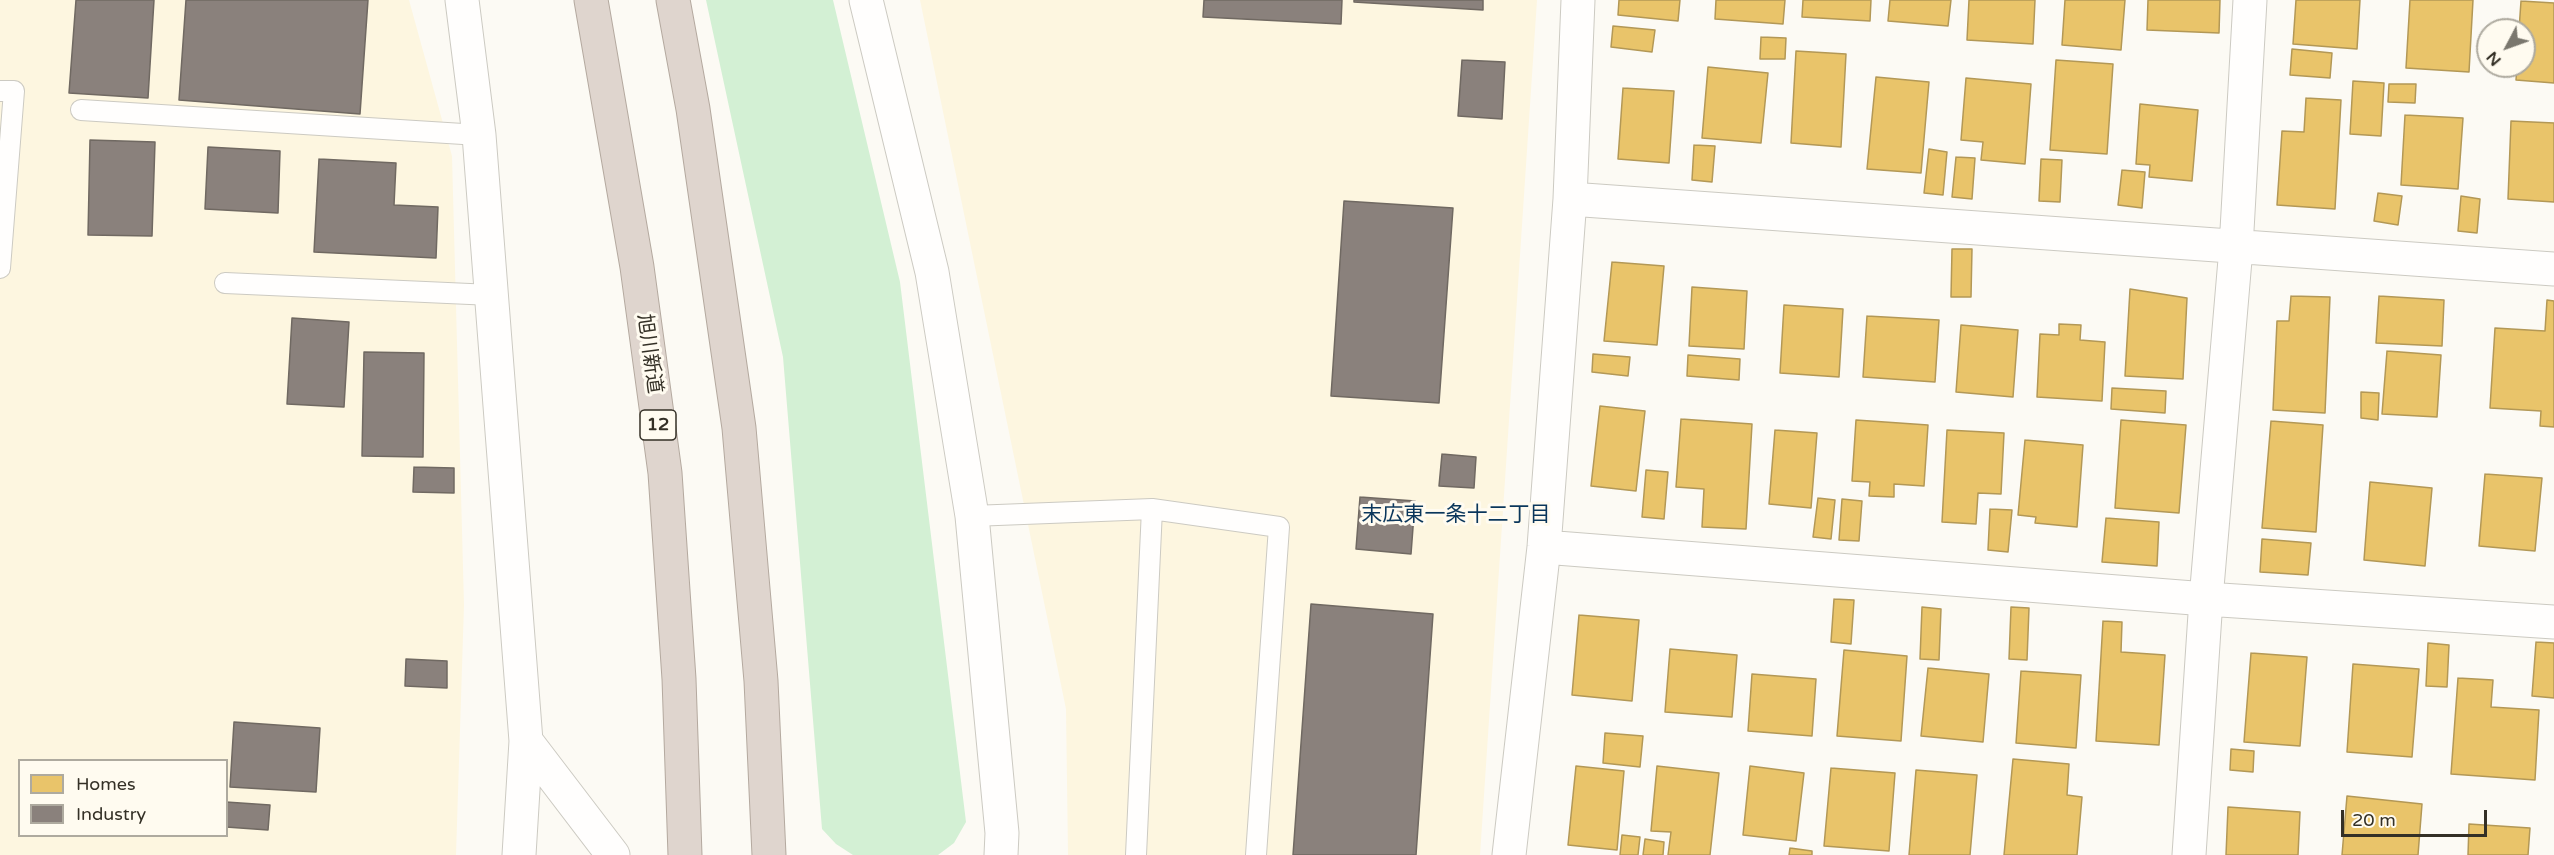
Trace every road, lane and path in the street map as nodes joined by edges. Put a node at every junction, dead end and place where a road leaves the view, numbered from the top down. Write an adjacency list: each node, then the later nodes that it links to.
1 (462, 0): 9 (street)
2 (591, 0): 24 (highway, 旭川新道 / 12)
3 (673, 0): 25 (highway)
4 (866, 0): 17 (street)
5 (1578, 0): 10 (street)
6 (2250, 0): 11 (street)
7 (0, 91): 12 (lane)
8 (81, 110): 9 (lane)
9 (479, 135): 15 (street)
10 (1570, 199): 11 (street); 18 (street)
11 (2236, 248): 13 (street); 19 (street)
12 (0, 268)
13 (2554, 269)
14 (225, 283): 15 (lane)
15 (492, 295): 21 (street)
16 (1152, 509): 17 (lane); 27 (lane); 28 (lane)
17 (972, 516): 26 (street)
18 (1544, 547): 19 (street); 29 (street)
19 (2206, 599): 20 (street); 30 (street)
20 (2554, 622)
21 (526, 741): 22 (street); 23 (street)
22 (519, 855)
23 (613, 855)
24 (685, 855)
25 (769, 855)
26 (1001, 855)
27 (1136, 855)
28 (1257, 855)
29 (1509, 855)
30 (2189, 855)

